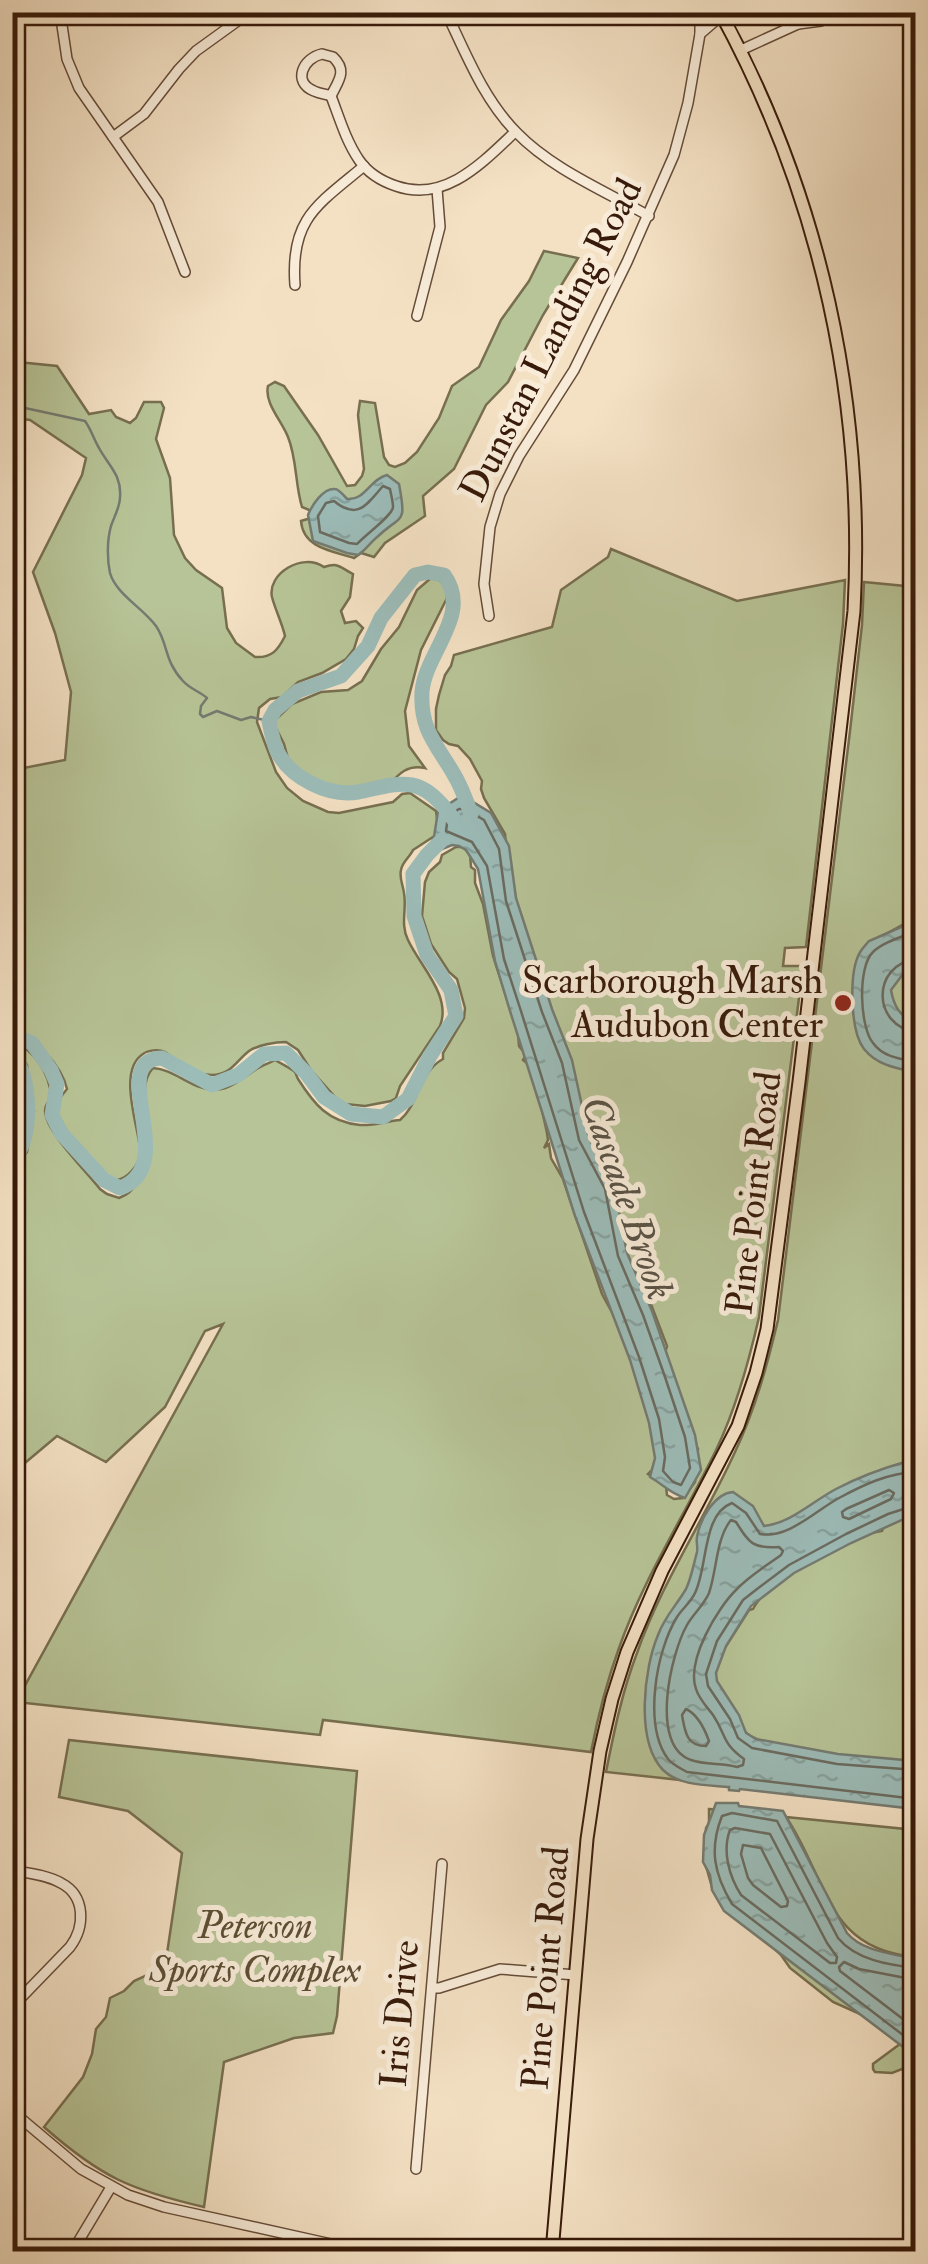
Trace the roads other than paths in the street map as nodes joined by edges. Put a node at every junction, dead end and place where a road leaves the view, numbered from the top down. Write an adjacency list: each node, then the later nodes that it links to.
1 (60, 12): 12 (street)
2 (250, 12): 12 (street)
3 (446, 12): 11 (street)
4 (700, 12): 8 (street, Dunstan Landing Road)
5 (831, 12): 7 (street)
6 (721, 14): 8 (street); 9 (main road, Pine Point Road)
7 (799, 18): 9 (street)
8 (700, 34): 15 (street, Dunstan Landing Road)
9 (741, 50): 26 (main road, Pine Point Road)
10 (332, 96): 10 (street); 13 (street)
11 (515, 132): 14 (street); 15 (street)
12 (113, 138): 18 (street)
13 (364, 166): 14 (street); 16 (street)
14 (438, 189): 21 (street)
15 (649, 216): 23 (street, Dunstan Landing Road)
16 (294, 263): 17 (street); 19 (street)
17 (279, 264)
18 (185, 272)
19 (295, 285)
20 (410, 286): 21 (street)
21 (424, 291): 22 (street)
22 (417, 316)
23 (489, 616)
24 (442, 1864): 27 (street, Iris Drive)
25 (12, 1870): 28 (street)
26 (576, 1976): 27 (street); 34 (main road, Pine Point Road)
27 (432, 1988): 30 (street, Iris Drive)
28 (12, 2007)
29 (12, 2111): 31 (street)
30 (416, 2168)
31 (111, 2187): 32 (street); 33 (street)
32 (72, 2252)
33 (356, 2252)
34 (552, 2252)

